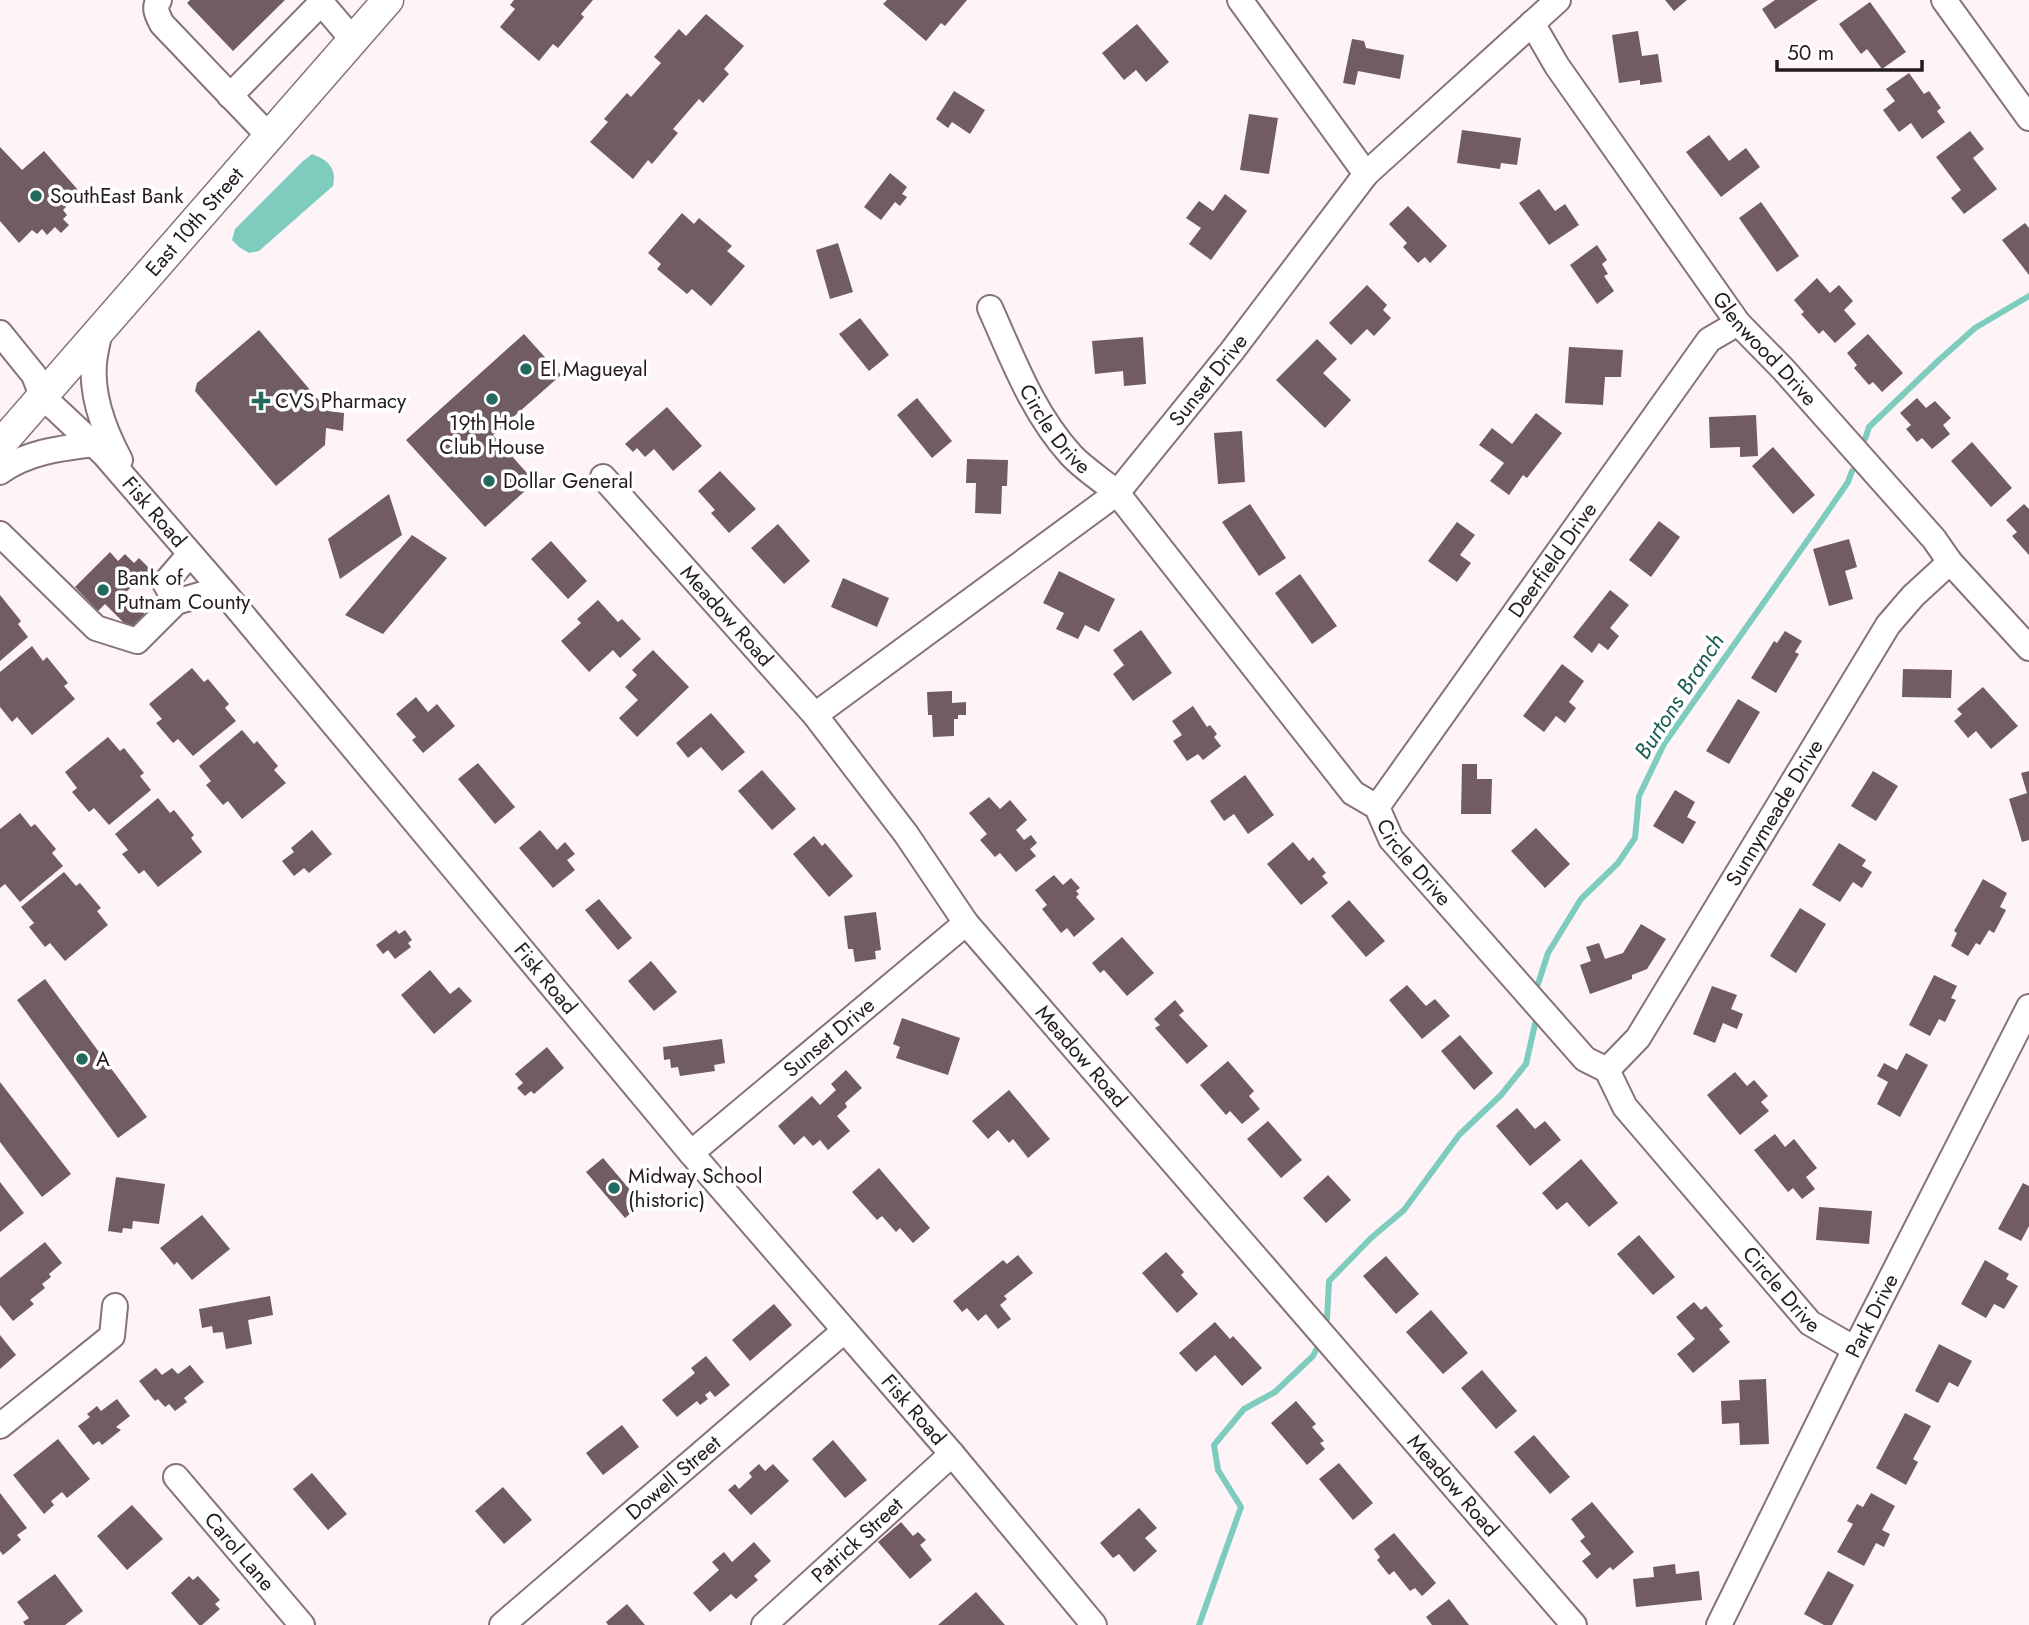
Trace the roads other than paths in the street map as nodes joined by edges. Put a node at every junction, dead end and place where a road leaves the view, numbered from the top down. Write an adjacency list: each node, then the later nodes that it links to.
1 (159, 0): 9 (street)
2 (388, 0): 8 (main road, East 10th Street)
3 (1240, 0): 12 (street)
4 (1558, 0): 7 (street, Sunset Drive)
5 (1944, 0): 10 (street)
6 (320, 1): 8 (street); 9 (street)
7 (1532, 23): 12 (street, Sunset Drive); 14 (street, Glenwood Drive)
8 (353, 40): 11 (main road, East 10th Street)
9 (230, 96): 11 (street)
10 (2029, 118)
11 (269, 136): 15 (main road, East 10th Street)
12 (1366, 174): 23 (street, Sunset Drive)
13 (990, 308): 23 (street, Circle Drive)
14 (1738, 323): 26 (street, Glenwood Drive); 31 (street, Deerfield Drive)
15 (100, 330): 17 (main road, East 10th Street); 22 (street)
16 (0, 334): 17 (street, Fisk Road)
17 (43, 396): 18 (street, Fisk Road); 19 (main road, East 10th Street)
18 (94, 444): 20 (street); 22 (street, Fisk Road)
19 (0, 445)
20 (0, 472)
21 (603, 477): 30 (street, Meadow Road)
22 (134, 489): 25 (street, Fisk Road)
23 (1117, 493): 30 (street, Sunset Drive); 31 (street, Circle Drive)
24 (0, 534): 28 (street)
25 (190, 554): 27 (street, Fisk Road); 28 (street)
26 (1950, 562): 29 (street, Glenwood Drive); 34 (street, Sunnymeade Drive)
27 (220, 589): 28 (street); 35 (street, Fisk Road)
28 (176, 602)
29 (2029, 648)
30 (815, 715): 32 (street, Meadow Road)
31 (1377, 807): 34 (street, Circle Drive)
32 (966, 923): 35 (street, Sunset Drive); 46 (street, Meadow Road)
33 (2029, 1007): 38 (street, Park Drive)
34 (1606, 1070): 38 (street, Circle Drive)
35 (691, 1153): 37 (street, Fisk Road)
36 (115, 1306): 39 (street)
37 (844, 1331): 40 (street, Fisk Road); 43 (street, Dowell Street)
38 (1855, 1349): 47 (street, Park Drive)
39 (0, 1426)
40 (952, 1454): 44 (street, Patrick Street); 45 (street, Fisk Road)
41 (176, 1477): 42 (street, Carol Lane)
42 (302, 1625)
43 (502, 1625)
44 (764, 1625)
45 (1094, 1625)
46 (1574, 1625)
47 (1719, 1625)

